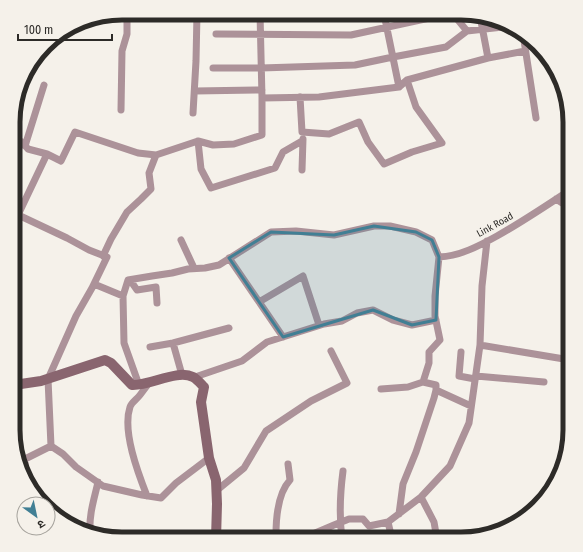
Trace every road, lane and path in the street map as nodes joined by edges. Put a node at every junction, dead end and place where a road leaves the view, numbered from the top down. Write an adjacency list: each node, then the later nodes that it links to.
1 (127, 20): 26 (street)
2 (197, 20): 23 (street)
3 (260, 20): 13 (street)
4 (385, 20): 8 (street)
5 (420, 20): 8 (street)
6 (457, 20): 11 (street)
7 (481, 22): 10 (street)
8 (387, 27): 13 (street); 16 (street)
9 (498, 27): 10 (street)
10 (483, 29): 11 (street); 17 (street)
11 (467, 31): 16 (street)
12 (216, 34): 13 (street)
13 (260, 34): 19 (street)
14 (523, 41): 15 (street)
15 (525, 51): 17 (street); 28 (street)
16 (393, 56): 19 (street); 22 (street)
17 (488, 58): 20 (street)
18 (213, 68): 19 (street)
19 (261, 68): 24 (street)
20 (407, 80): 22 (street); 29 (street)
21 (44, 85): 33 (street)
22 (399, 87): 25 (street)
23 (195, 92): 24 (street); 27 (street)
24 (262, 94): 25 (street); 31 (street)
25 (300, 97): 29 (street)
26 (121, 110)
27 (193, 113)
28 (536, 118)
29 (303, 132): 32 (street)
30 (20, 141): 33 (street)
31 (198, 141): 32 (street); 35 (street)
32 (302, 141): 36 (street)
33 (25, 146): 34 (street)
34 (47, 154): 35 (street); 40 (street)
35 (156, 155): 44 (street)
36 (302, 170)
37 (563, 194): 38 (street, Link Road)
38 (556, 199): 39 (street); 43 (street, Link Road)
39 (563, 204)
40 (20, 206)
41 (20, 216): 44 (street)
42 (181, 240): 47 (street)
43 (487, 241): 45 (street, Link Road); 58 (street)
44 (103, 256): 49 (street)
45 (440, 257): 46 (street); 53 (street)
46 (229, 258): 47 (street); 51 (street)
47 (194, 268): 48 (street)
48 (130, 280): 50 (street); 52 (street)
49 (94, 284): 50 (street); 66 (street)
50 (123, 296): 71 (street)
51 (259, 302): 54 (street); 56 (street)
52 (157, 303)
53 (436, 320): 54 (street); 67 (street)
54 (319, 325): 56 (street)
55 (228, 328): 57 (street)
56 (283, 337): 64 (street)
57 (173, 343): 59 (street); 63 (street)
58 (480, 345): 62 (street); 65 (street)
59 (150, 347)
60 (331, 351): 81 (street)
61 (461, 352): 65 (street)
62 (563, 359)
63 (182, 375): 64 (street); 69 (street)
64 (194, 378): 76 (street)
65 (475, 378): 68 (street); 74 (street)
66 (48, 379): 70 (street); 71 (street); 75 (street)
67 (423, 382): 72 (street); 73 (street)
68 (544, 382)
69 (149, 383): 71 (street); 82 (street)
70 (20, 384)
71 (139, 385)
72 (381, 389)
73 (436, 390): 74 (street); 84 (street)
74 (471, 406): 83 (street)
75 (51, 446): 77 (street); 80 (street)
76 (209, 458): 81 (street); 82 (street)
77 (24, 459)
78 (288, 464): 89 (street)
79 (343, 471): 86 (street)
80 (98, 482): 82 (street); 87 (street)
81 (216, 491): 88 (street)
82 (147, 496)
83 (421, 497): 84 (street); 93 (street)
84 (399, 514): 85 (street)
85 (388, 522): 86 (street); 92 (street)
86 (340, 523): 90 (street); 91 (street)
87 (90, 527)
88 (216, 532)
89 (276, 532)
90 (318, 532)
91 (341, 532)
92 (390, 532)
93 (436, 532)

